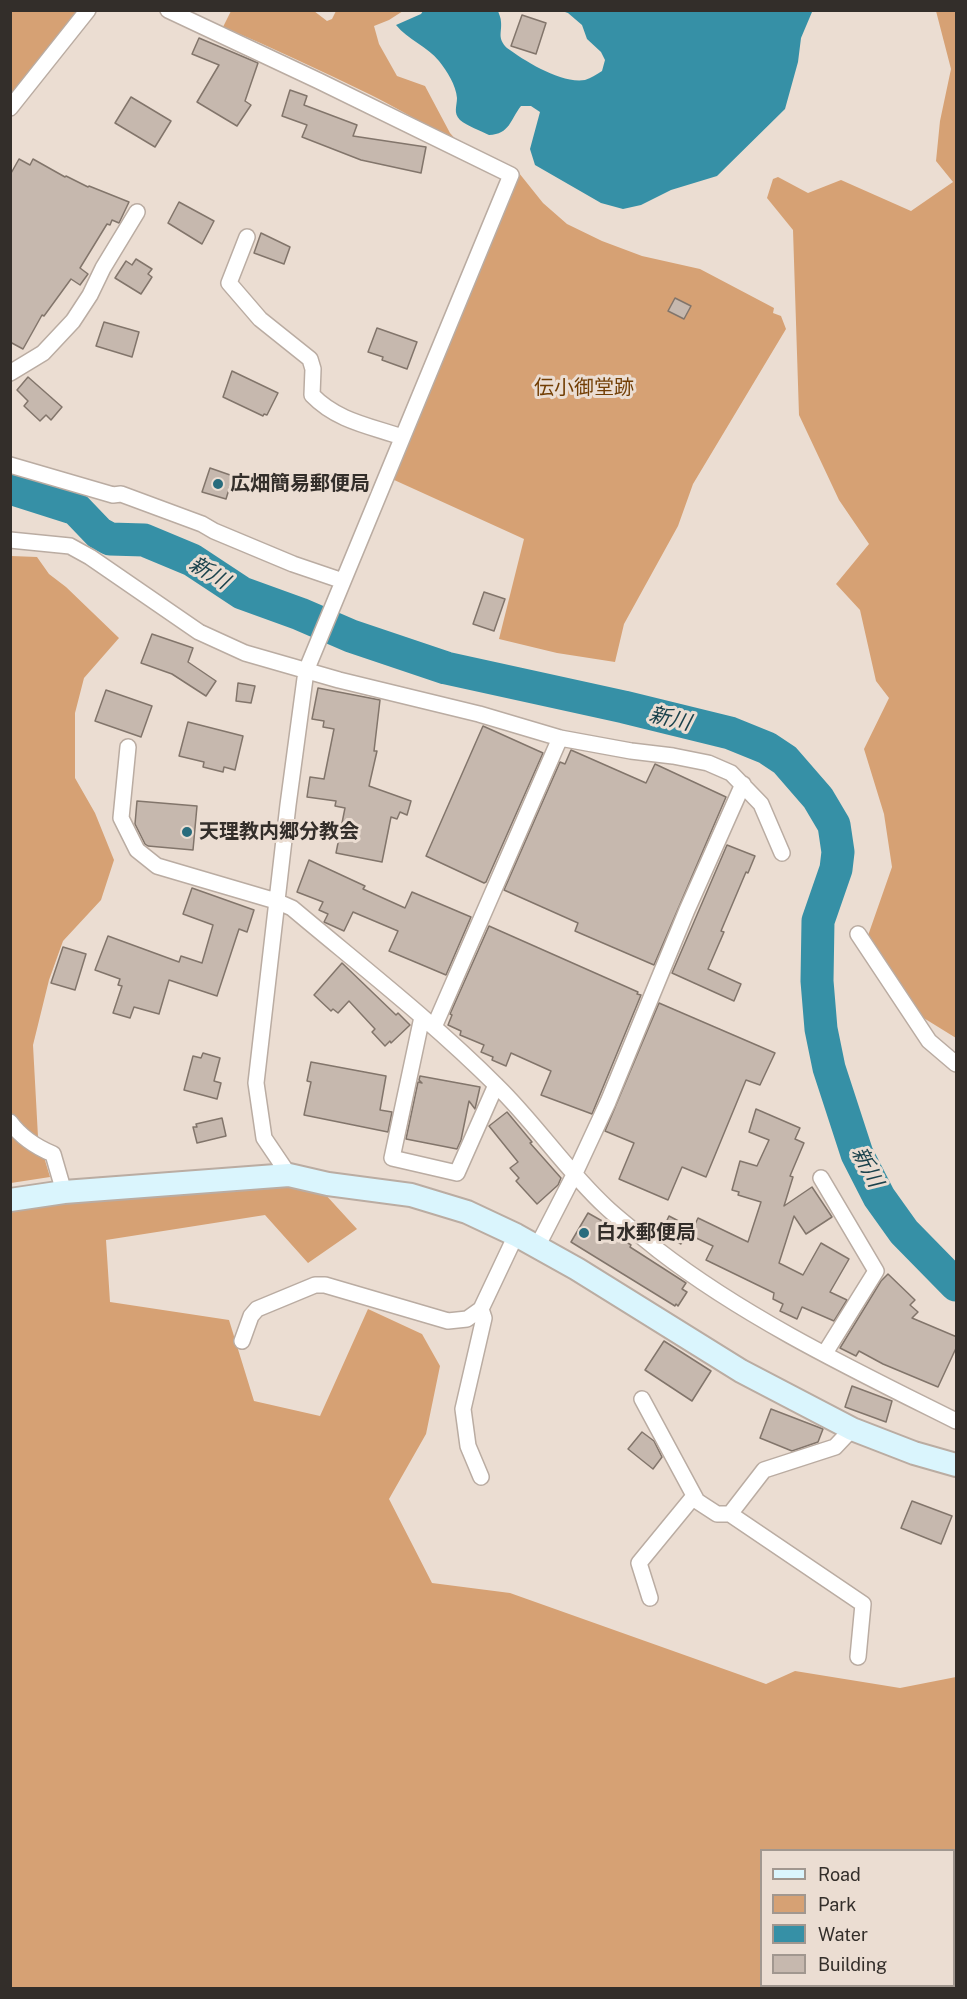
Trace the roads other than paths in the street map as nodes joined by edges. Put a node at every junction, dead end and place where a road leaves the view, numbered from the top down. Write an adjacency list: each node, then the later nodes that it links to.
1 (88, 10): 4 (street)
2 (168, 10): 3 (street)
3 (185, 14): 8 (street)
4 (10, 108)
5 (137, 212): 7 (street)
6 (247, 237): 8 (street)
7 (10, 373)
8 (402, 437): 11 (street)
9 (10, 465): 11 (street)
10 (10, 540): 12 (street)
11 (341, 585): 12 (street)
12 (306, 670): 13 (street); 17 (street)
13 (560, 738): 15 (street); 19 (street)
14 (128, 747): 17 (street)
15 (743, 784): 16 (street); 23 (street)
16 (782, 854)
17 (276, 901): 19 (street); 24 (street)
18 (858, 934): 20 (street)
19 (428, 1022): 21 (street); 21 (street)
20 (957, 1064)
21 (496, 1084): 23 (street)
22 (10, 1122): 26 (street)
23 (575, 1173): 29 (street); 32 (street)
24 (289, 1175): 26 (street); 28 (street)
25 (821, 1178): 32 (street)
26 (64, 1192): 27 (street)
27 (10, 1200)
28 (516, 1235): 29 (street); 30 (street)
29 (537, 1247): 35 (street)
30 (481, 1309): 31 (street); 37 (street)
31 (242, 1341)
32 (825, 1353): 34 (street)
33 (642, 1399): 38 (street)
34 (957, 1421)
35 (852, 1429): 36 (street); 39 (street)
36 (957, 1465)
37 (481, 1477)
38 (694, 1496): 39 (street); 40 (street)
39 (730, 1514): 41 (street)
40 (650, 1598)
41 (858, 1657)

